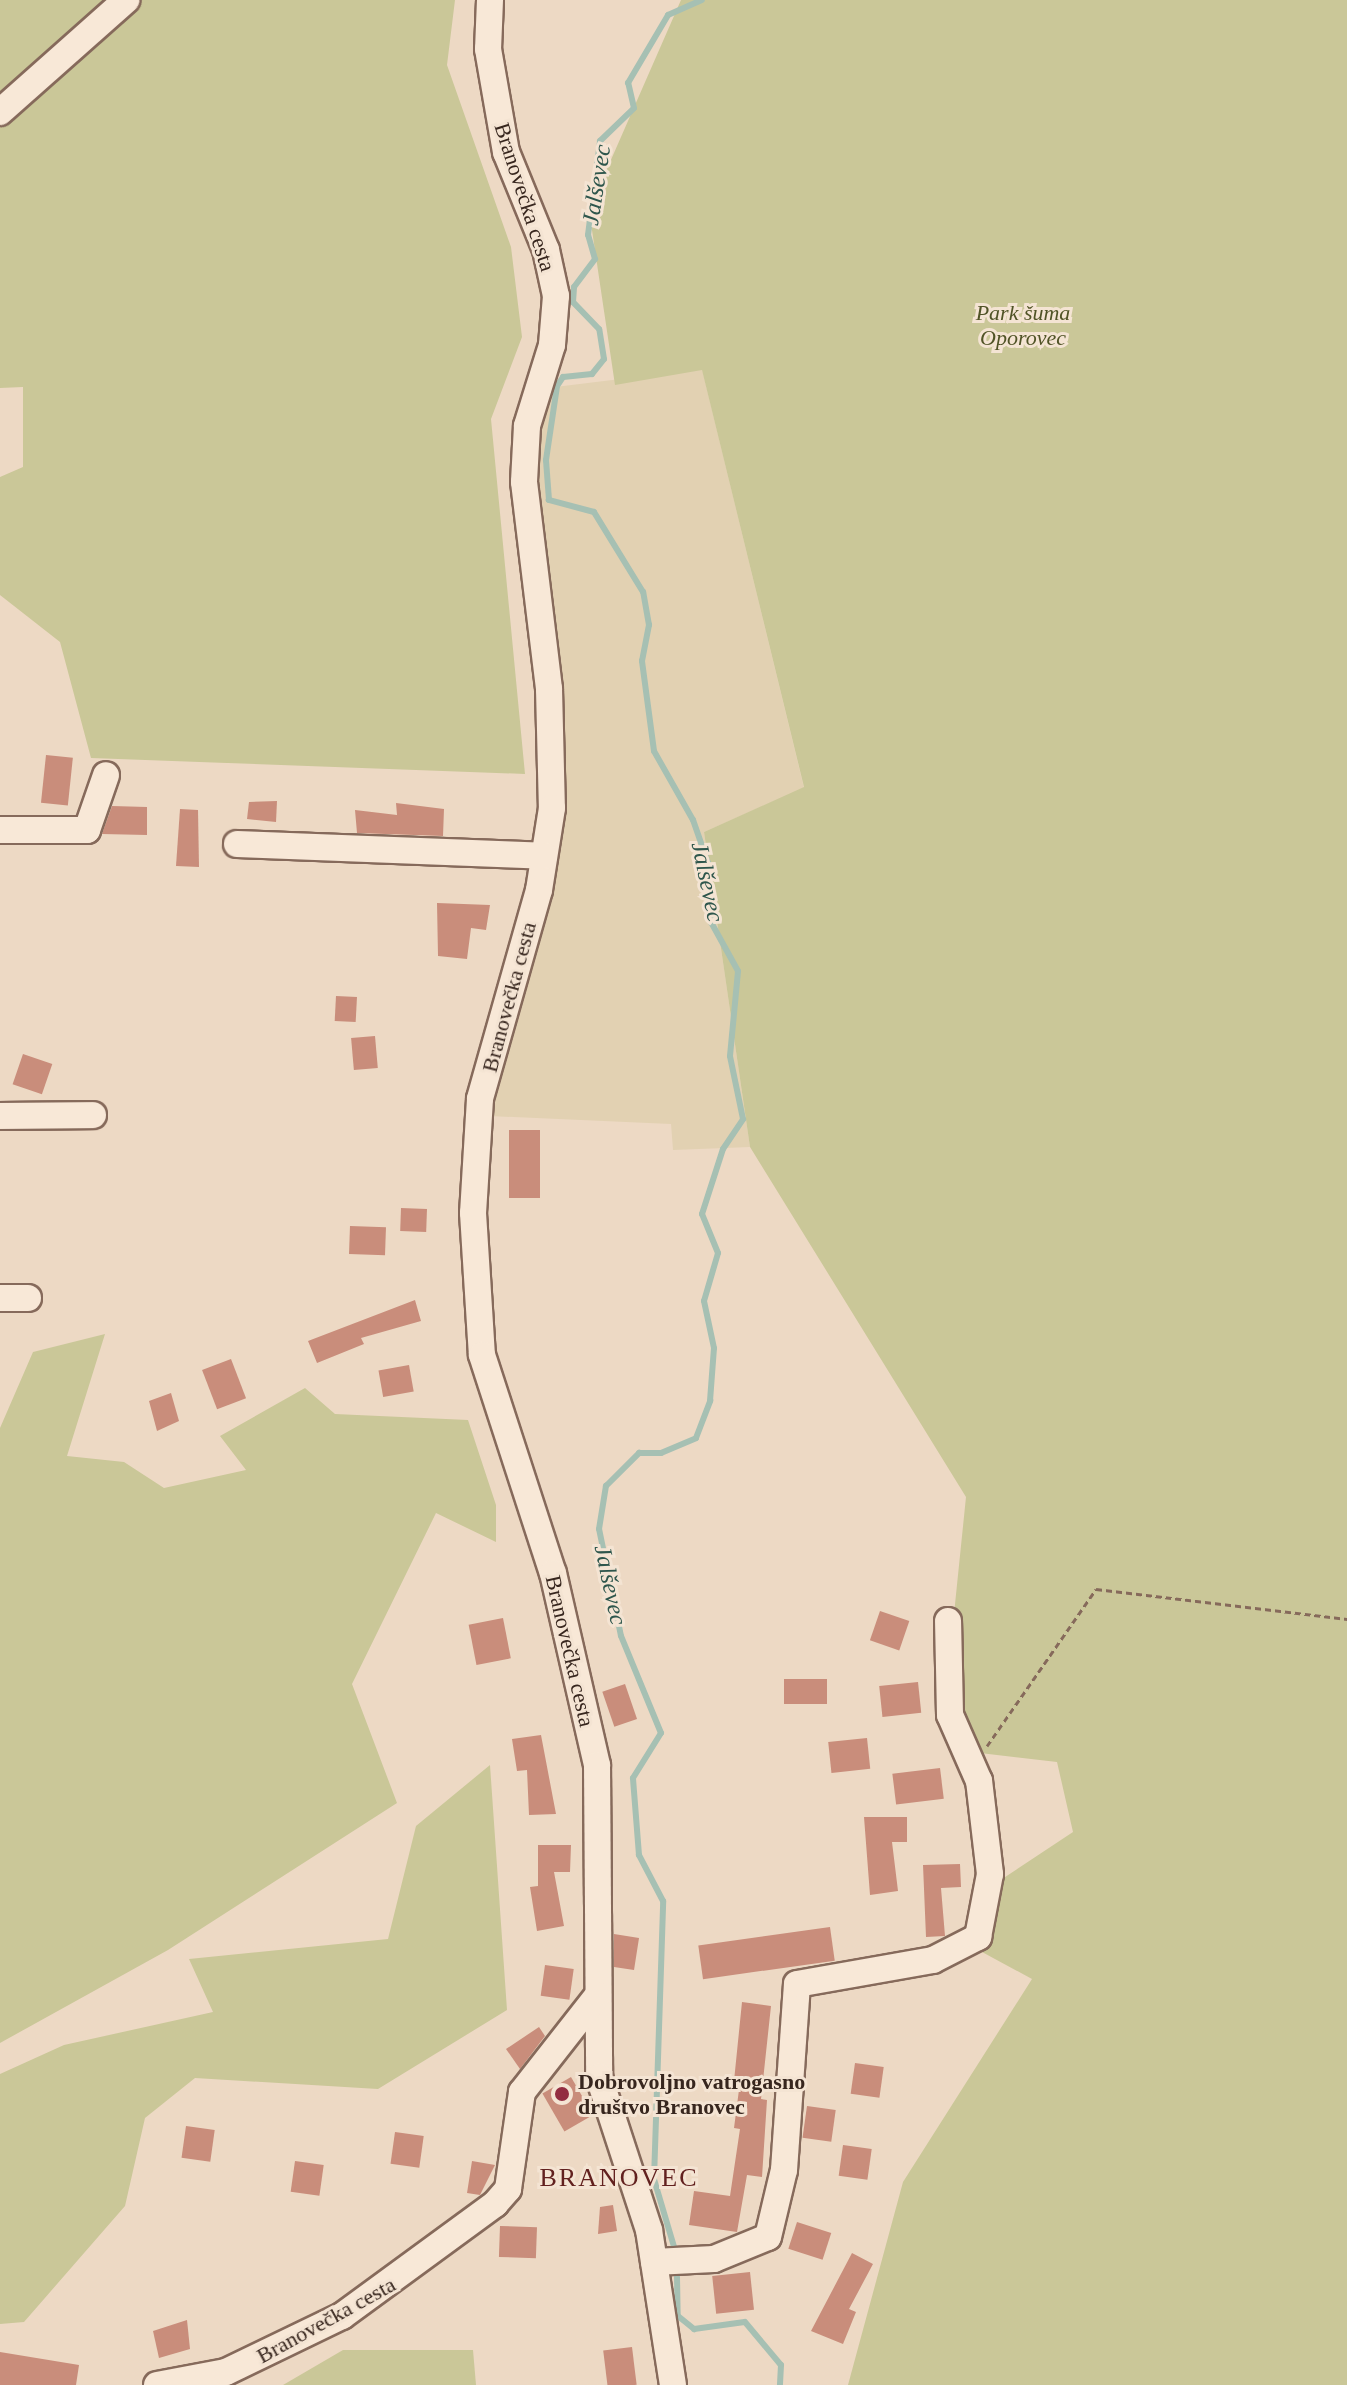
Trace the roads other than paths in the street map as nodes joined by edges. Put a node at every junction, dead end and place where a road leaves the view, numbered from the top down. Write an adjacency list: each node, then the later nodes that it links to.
1 (126, 0): 3 (street)
2 (490, 0): 7 (street, Branovečka cesta)
3 (0, 112)
4 (106, 775): 5 (street)
5 (0, 830)
6 (237, 844): 7 (street)
7 (544, 856): 13 (street, Branovečka cesta)
8 (93, 1115): 9 (street)
9 (0, 1116)
10 (0, 1298): 11 (street)
11 (28, 1298)
12 (948, 1621): 14 (street)
13 (598, 1995): 14 (street, Branovečka cesta); 15 (street, Branovečka cesta)
14 (654, 2262): 16 (street, Branovečka cesta)
15 (157, 2385)
16 (673, 2385)

